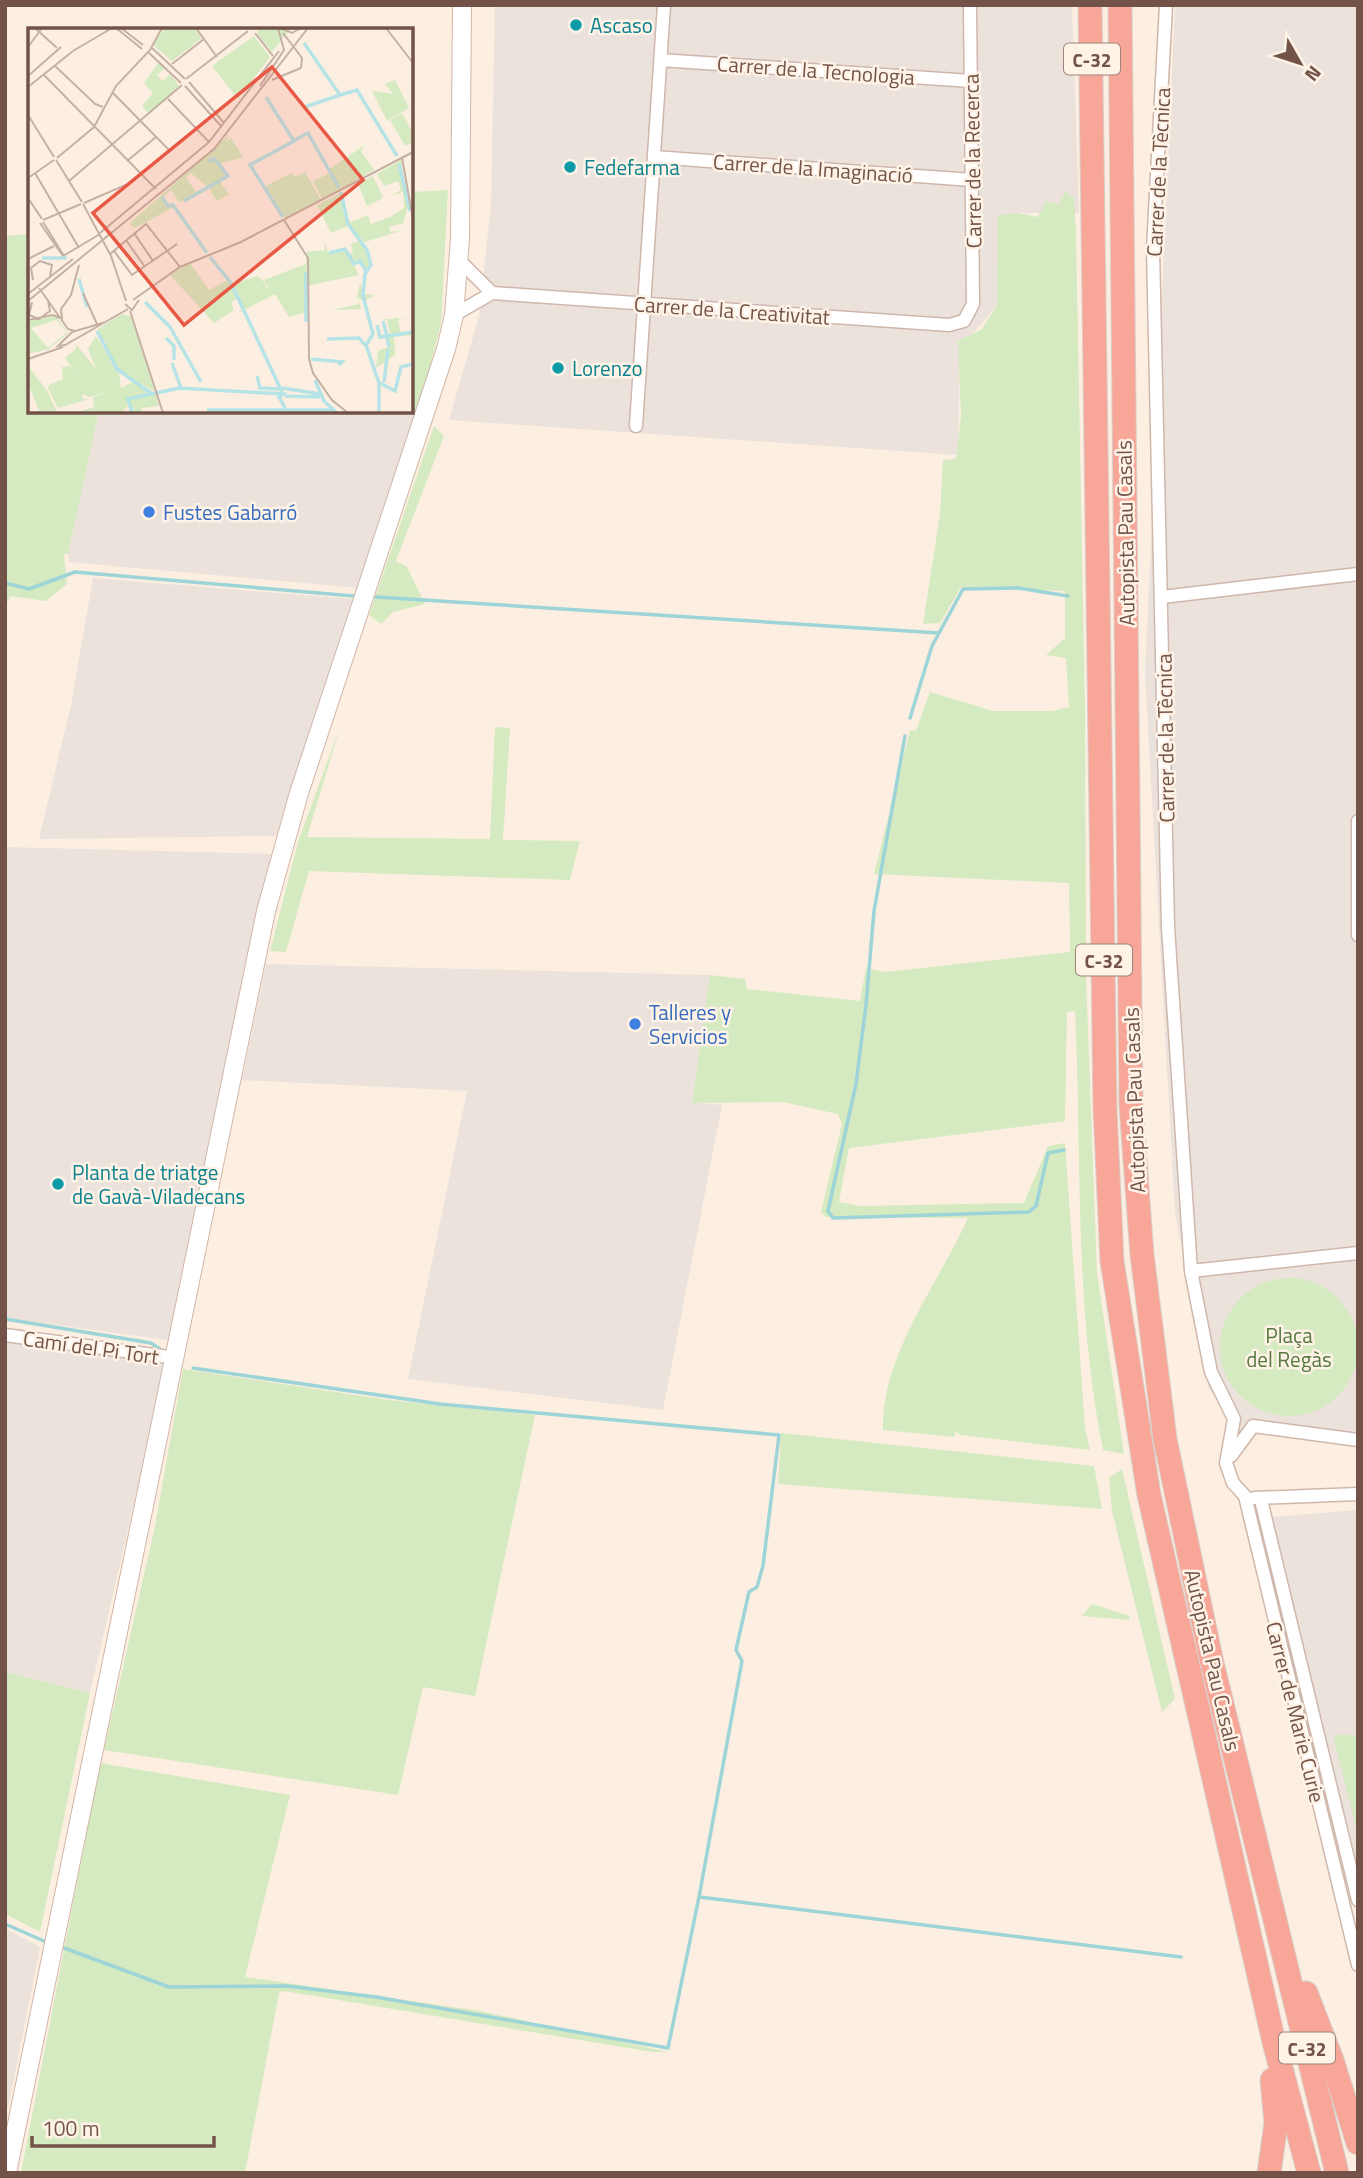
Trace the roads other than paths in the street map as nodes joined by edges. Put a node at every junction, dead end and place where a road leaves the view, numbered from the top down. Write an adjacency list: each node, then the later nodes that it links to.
1 (462, 5): 11 (main road)
2 (664, 5): 7 (street)
3 (970, 5): 8 (street, Carrer de la Recerca)
4 (1090, 5): 34 (highway, Autopista Pau Casals / C-32)
5 (1121, 5): 32 (highway, Autopista Pau Casals / C-32)
6 (1166, 5): 18 (street, Carrer de la Tècnica)
7 (660, 60): 8 (street, Carrer de la Tecnologia); 9 (street)
8 (971, 81): 10 (street, Carrer de la Recerca)
9 (654, 157): 10 (street, Carrer de la Imaginació); 13 (street)
10 (972, 180): 15 (street, Carrer de la Recerca)
11 (459, 260): 12 (street); 14 (main road)
12 (492, 293): 13 (street, Carrer de la Creativitat); 14 (street)
13 (644, 304): 15 (street, Carrer de la Creativitat); 16 (street)
14 (454, 315): 25 (main road)
15 (969, 316)
16 (636, 426)
17 (1358, 575): 18 (street)
18 (1162, 597): 23 (street, Carrer de la Tècnica)
19 (1358, 821): 20 (street)
20 (1358, 929): 21 (street)
21 (1358, 935)
22 (1358, 1253): 23 (street)
23 (1191, 1271): 27 (street, Carrer de la Tècnica)
24 (5, 1335): 25 (street, Camí del Pi Tort)
25 (176, 1358): 36 (main road)
26 (1358, 1440): 27 (street)
27 (1226, 1463): 29 (street, Carrer de Marie Curie)
28 (1358, 1494): 30 (street)
29 (1245, 1496): 30 (street); 33 (street, Carrer de Marie Curie)
30 (1261, 1500): 31 (street, Carrer de Marie Curie)
31 (1358, 1900)
32 (1277, 1922): 35 (highway); 39 (highway, Autopista Pau Casals / C-32)
33 (1358, 1965)
34 (1274, 2042): 37 (highway); 38 (highway, Autopista Pau Casals / C-32)
35 (1358, 2144)
36 (6, 2173)
37 (1269, 2173)
38 (1309, 2173)
39 (1337, 2173)

